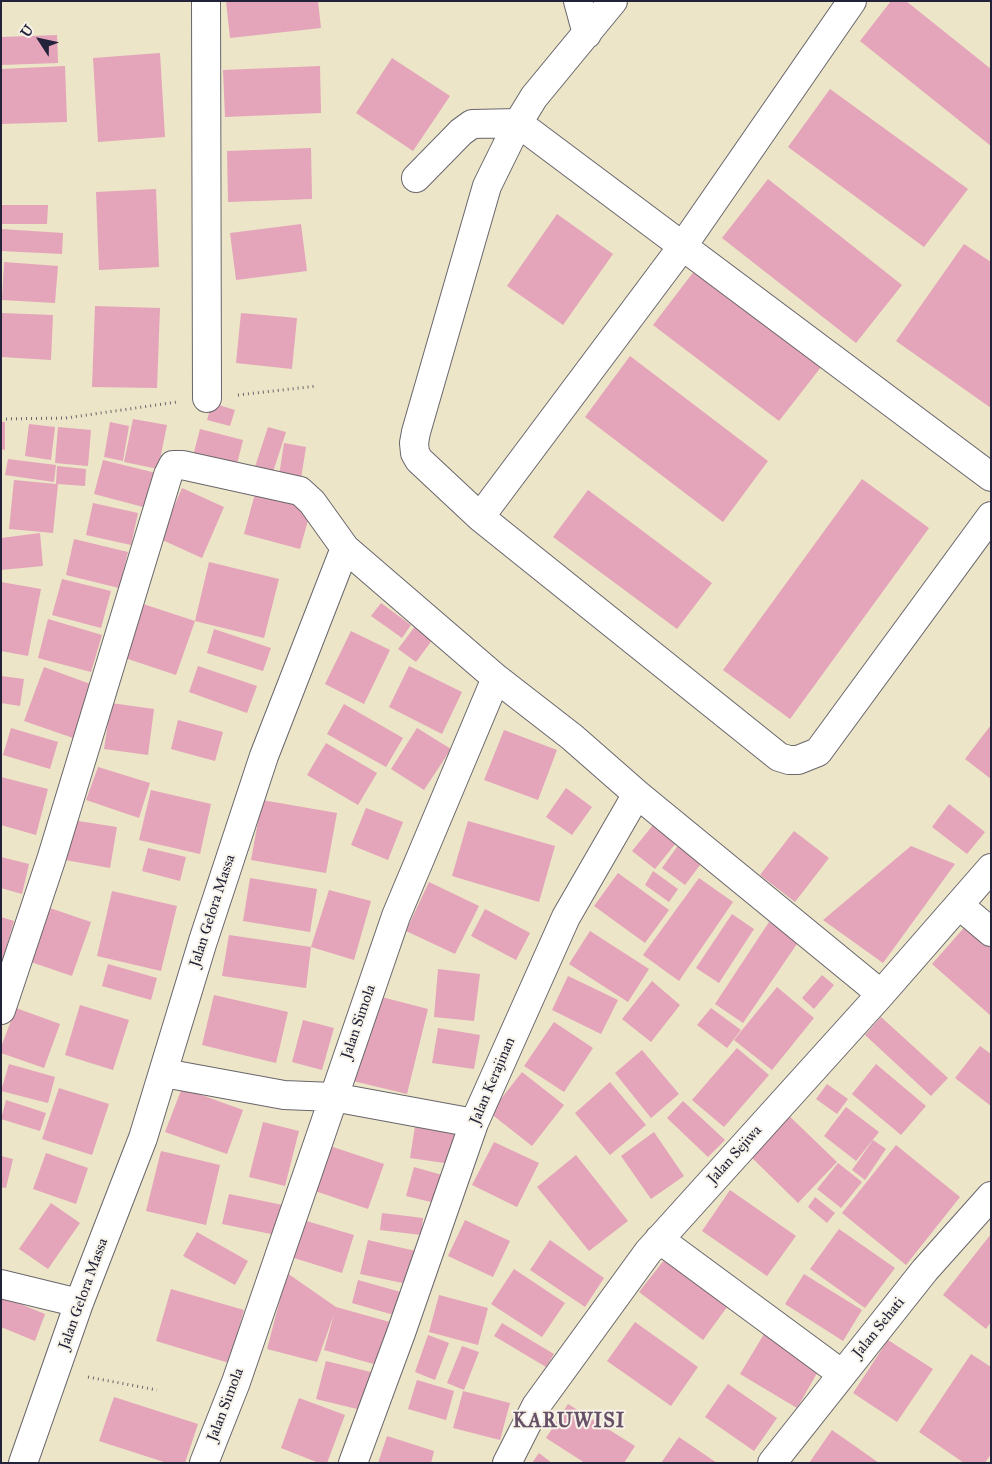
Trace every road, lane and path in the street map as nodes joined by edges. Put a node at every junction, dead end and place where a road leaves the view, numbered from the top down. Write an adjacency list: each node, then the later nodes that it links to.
1 (206, 1): 10 (street)
2 (578, 1): 5 (street)
3 (613, 1): 5 (street)
4 (852, 1): 8 (street)
5 (587, 34): 6 (street)
6 (518, 123): 7 (street); 8 (street); 14 (street)
7 (416, 178)
8 (682, 247): 12 (street); 14 (street)
9 (317, 386): 10 (path)
10 (207, 398): 11 (path)
11 (1, 419)
12 (991, 477)
13 (991, 516): 14 (street)
14 (480, 517)
15 (345, 548): 16 (street); 22 (street); 23 (street, Jalan Gelora Massa)
16 (496, 678): 17 (street); 24 (street, Jalan Simola)
17 (637, 794): 21 (street); 25 (street, Jalan Kerajinan)
18 (991, 868): 19 (street, Jalan Sejiwa)
19 (959, 905): 20 (street); 21 (street, Jalan Sejiwa)
20 (991, 932)
21 (881, 994): 27 (street, Jalan Sejiwa)
22 (1, 1010)
23 (164, 1073): 24 (street); 29 (street, Jalan Gelora Massa)
24 (334, 1098): 25 (street); 34 (street, Jalan Simola)
25 (474, 1123): 35 (street, Jalan Kerajinan)
26 (991, 1196): 31 (street, Jalan Sehati)
27 (659, 1240): 31 (street); 36 (street, Jalan Sejiwa)
28 (1, 1284): 29 (street)
29 (79, 1303): 30 (street, Jalan Gelora Massa)
30 (55, 1371): 32 (path); 33 (street, Jalan Gelora Massa)
31 (842, 1374): 37 (street, Jalan Sehati)
32 (157, 1390)
33 (23, 1463)
34 (204, 1463)
35 (353, 1463)
36 (506, 1463)
37 (772, 1463)

